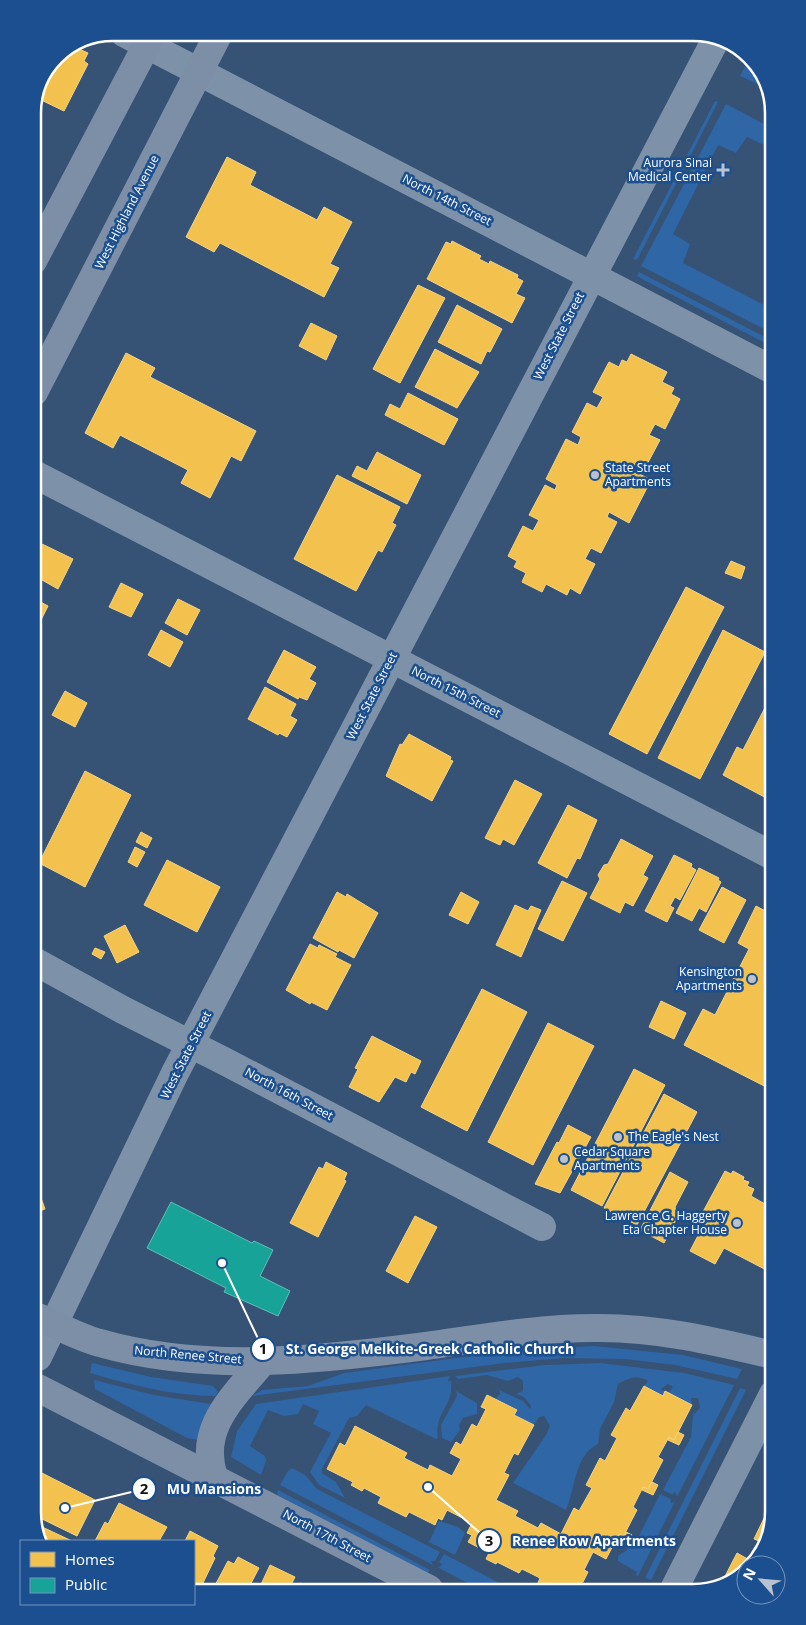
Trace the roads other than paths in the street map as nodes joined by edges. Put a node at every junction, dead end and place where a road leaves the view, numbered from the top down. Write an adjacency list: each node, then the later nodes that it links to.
1 (139, 41): 6 (main road)
2 (149, 41): 5 (street, North 14th Street)
3 (214, 41): 5 (main road, West Highland Avenue)
4 (713, 44): 7 (street, West State Street)
5 (199, 72): 7 (street, North 14th Street); 9 (main road, West Highland Avenue)
6 (41, 244)
7 (591, 274): 8 (street, North 14th Street); 11 (street, West State Street)
8 (765, 366)
9 (41, 378)
10 (41, 478): 11 (street, North 15th Street)
11 (391, 659): 12 (street, North 15th Street); 14 (street, West State Street)
12 (765, 852)
13 (41, 965): 14 (street, North 16th Street)
14 (191, 1044): 15 (street, North 16th Street); 16 (street, West State Street)
15 (542, 1227)
16 (46, 1320): 17 (street, West State Street); 19 (main road, North Renee Street)
17 (41, 1343)
18 (765, 1353): 19 (main road, North Renee Street)
19 (264, 1360): 22 (main road)
20 (41, 1390): 22 (main road, North 17th Street)
21 (765, 1410): 24 (street)
22 (214, 1477): 23 (main road, North 17th Street)
23 (419, 1584)
24 (677, 1584)

